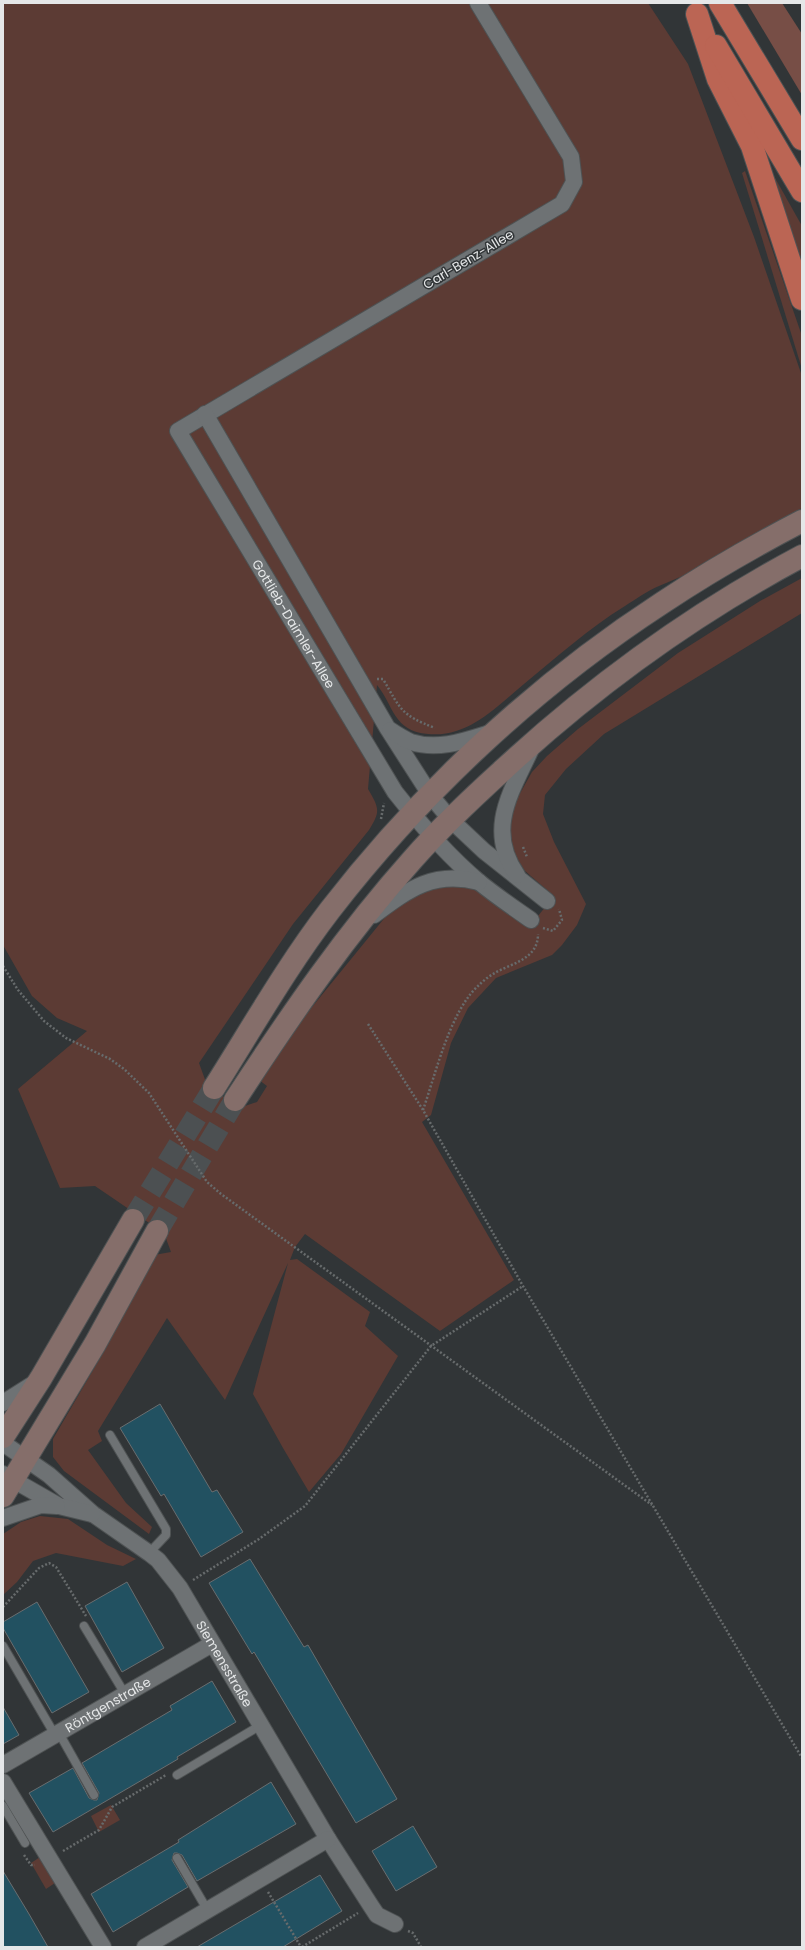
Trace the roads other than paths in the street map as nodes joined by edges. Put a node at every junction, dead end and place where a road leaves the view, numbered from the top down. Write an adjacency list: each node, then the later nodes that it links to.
1 (478, 3): 7 (street, Carl-Benz-Allee)
2 (720, 3): 4 (highway)
3 (694, 8): 5 (highway); 6 (highway)
4 (802, 139)
5 (802, 191)
6 (802, 299)
7 (205, 414): 8 (street, Carl-Benz-Allee); 11 (street)
8 (178, 431): 15 (street, Gottlieb-Daimler-Allee)
9 (802, 521): 12 (main road)
10 (802, 556): 13 (main road)
11 (388, 729): 12 (street); 14 (street)
12 (497, 731): 14 (main road)
13 (534, 741): 16 (main road); 19 (street)
14 (431, 796): 15 (main road); 16 (street)
15 (413, 814): 17 (street, Gottlieb-Daimler-Allee); 23 (main road)
16 (451, 820): 17 (main road); 19 (street)
17 (433, 838): 18 (street, Gottlieb-Daimler-Allee); 22 (main road)
18 (480, 883): 21 (street, Gottlieb-Daimler-Allee); 22 (street)
19 (522, 883): 20 (street)
20 (547, 901)
21 (531, 920)
22 (355, 929): 24 (main road)
23 (214, 1088)
24 (235, 1100)
25 (133, 1220): 27 (main road)
26 (157, 1232): 32 (main road)
27 (41, 1378): 28 (street); 30 (main road)
28 (3, 1403)
29 (110, 1435): 37 (lane)
30 (3, 1437)
31 (3, 1443): 32 (street, Siemensstraße)
32 (27, 1458): 33 (main road); 35 (street, Siemensstraße)
33 (6, 1483): 34 (street, Siemensstraße)
34 (59, 1506): 35 (street, Siemensstraße); 36 (street, Siemensstraße)
35 (92, 1514): 37 (street, Siemensstraße)
36 (3, 1518)
37 (149, 1553): 39 (street, Siemensstraße)
38 (86, 1623): 41 (lane)
39 (212, 1644): 41 (street, Röntgenstraße); 42 (street, Siemensstraße)
40 (3, 1646): 43 (lane)
41 (126, 1694): 43 (street, Röntgenstraße)
42 (261, 1725): 45 (lane); 49 (street, Siemensstraße)
43 (57, 1734): 44 (street, Röntgenstraße); 47 (lane)
44 (3, 1765)
45 (177, 1775)
46 (3, 1782): 54 (street)
47 (94, 1795)
48 (3, 1806): 50 (lane)
49 (328, 1838): 52 (street); 53 (street, Siemensstraße)
50 (25, 1843)
51 (177, 1858): 52 (lane)
52 (208, 1911): 55 (street)
53 (395, 1924)
54 (103, 1947)
55 (145, 1947)

